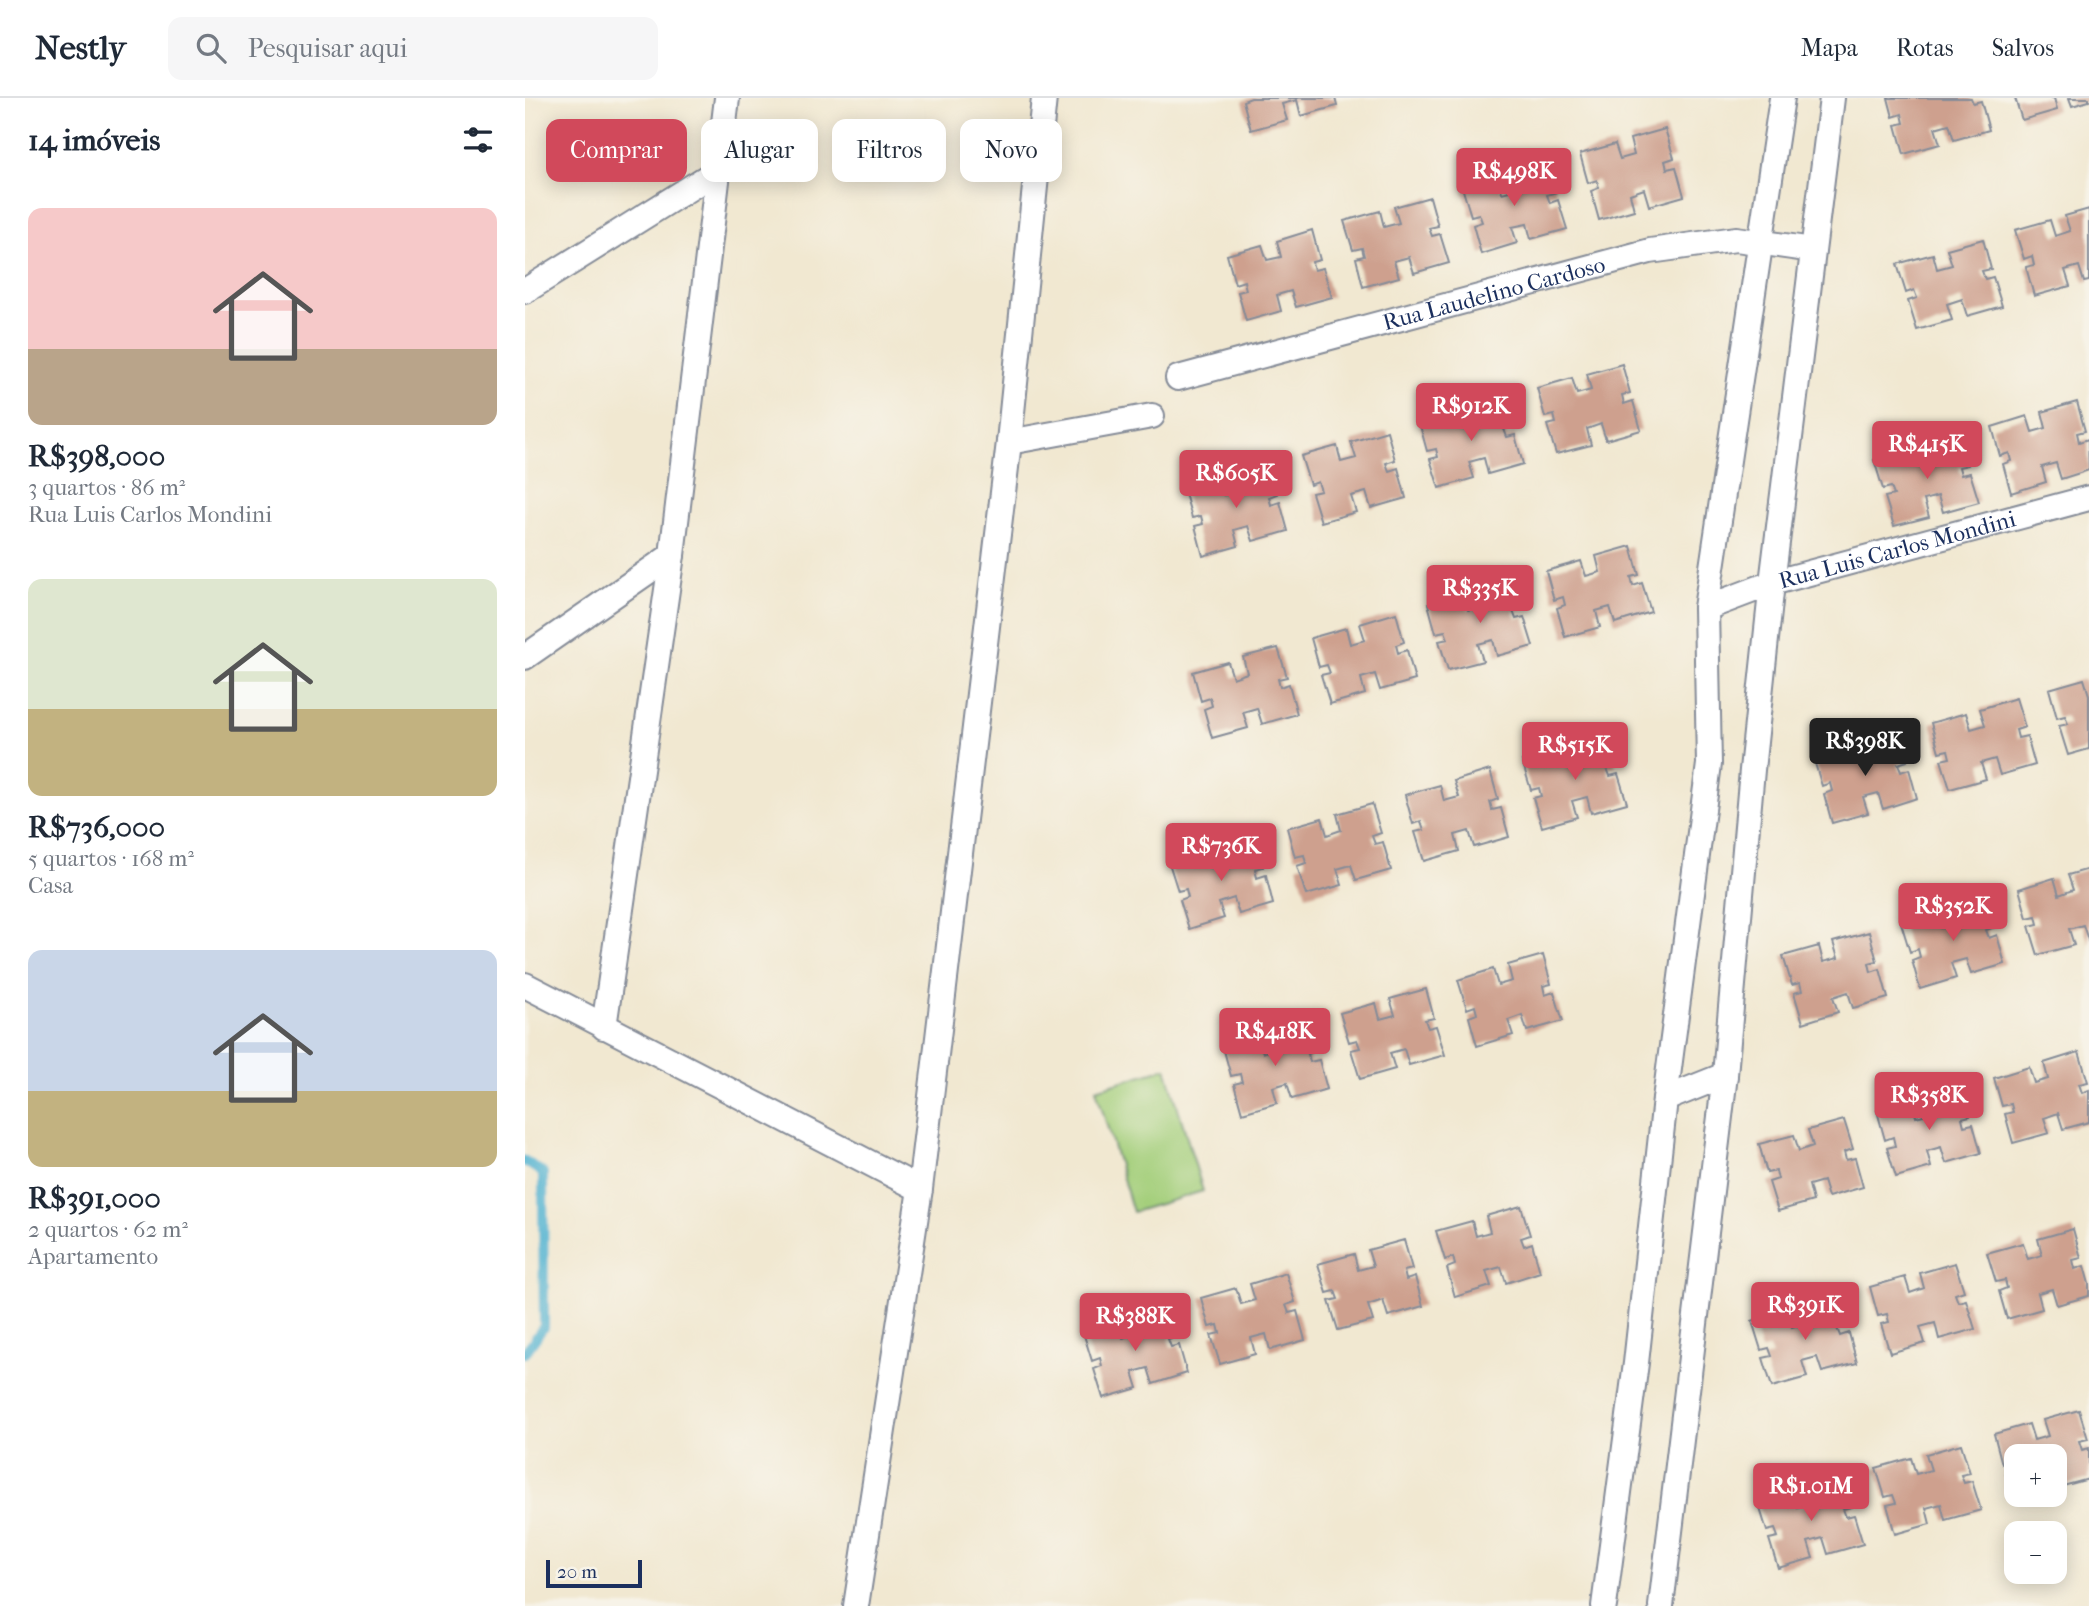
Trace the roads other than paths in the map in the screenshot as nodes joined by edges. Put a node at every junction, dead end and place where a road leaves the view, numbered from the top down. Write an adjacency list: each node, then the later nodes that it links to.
1 (727, 98): 5 (street)
2 (1044, 98): 13 (street)
3 (1782, 98): 8 (street)
4 (1832, 98): 9 (street)
5 (724, 119)
6 (701, 181): 10 (street)
7 (716, 182): 15 (street)
8 (1760, 243): 9 (street, Rua Laudelino Cardoso); 11 (street, Rua Laudelino Cardoso); 17 (street)
9 (1813, 250): 16 (street)
10 (525, 291)
11 (1178, 378)
12 (1152, 416): 13 (street)
13 (1009, 442): 23 (street)
14 (2089, 498): 16 (street, Rua Luis Carlos Mondini)
15 (671, 555): 18 (street); 20 (street)
16 (1772, 583): 17 (street, Rua Luis Carlos Mondini); 21 (street)
17 (1706, 608): 22 (street)
18 (525, 657)
19 (525, 985): 20 (street)
20 (604, 1027): 23 (street)
21 (1725, 1075): 22 (street); 26 (street)
22 (1665, 1099): 25 (street)
23 (919, 1189): 24 (street)
24 (856, 1606)
25 (1604, 1606)
26 (1661, 1606)

